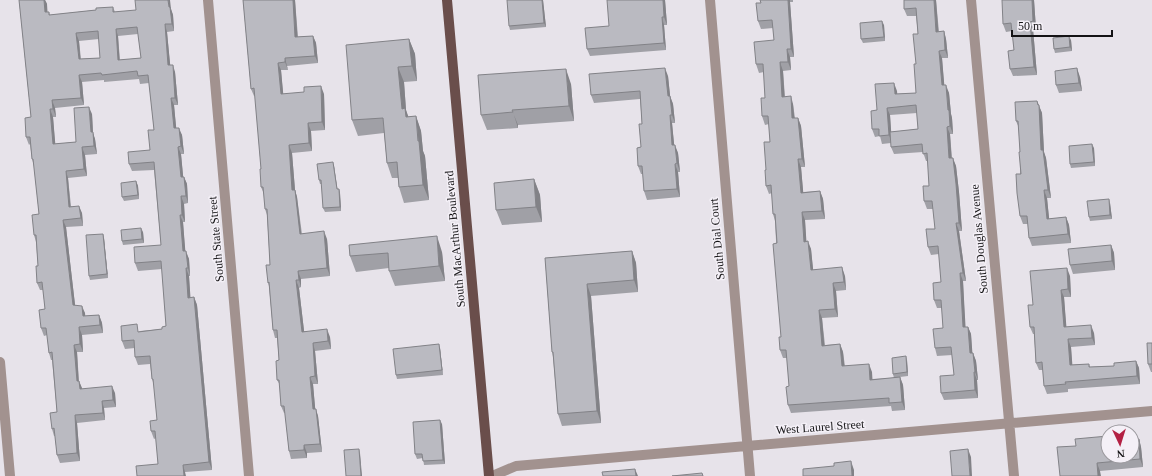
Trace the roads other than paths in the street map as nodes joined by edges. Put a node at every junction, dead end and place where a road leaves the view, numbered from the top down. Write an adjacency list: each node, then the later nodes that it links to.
1 (208, 0): 10 (street, South State Street)
2 (447, 0): 11 (main road, South MacArthur Boulevard)
3 (710, 0): 8 (street, South Dial Court)
4 (971, 0): 7 (street, South Douglas Avenue)
5 (0, 362): 9 (street)
6 (1152, 411): 7 (street, West Laurel Street)
7 (1009, 424): 8 (street, West Laurel Street); 14 (street, South Douglas Avenue)
8 (748, 446): 12 (street, West Laurel Street); 13 (street, South Dial Court)
9 (10, 476)
10 (249, 476)
11 (489, 476)
12 (492, 476)
13 (750, 476)
14 (1014, 476)

